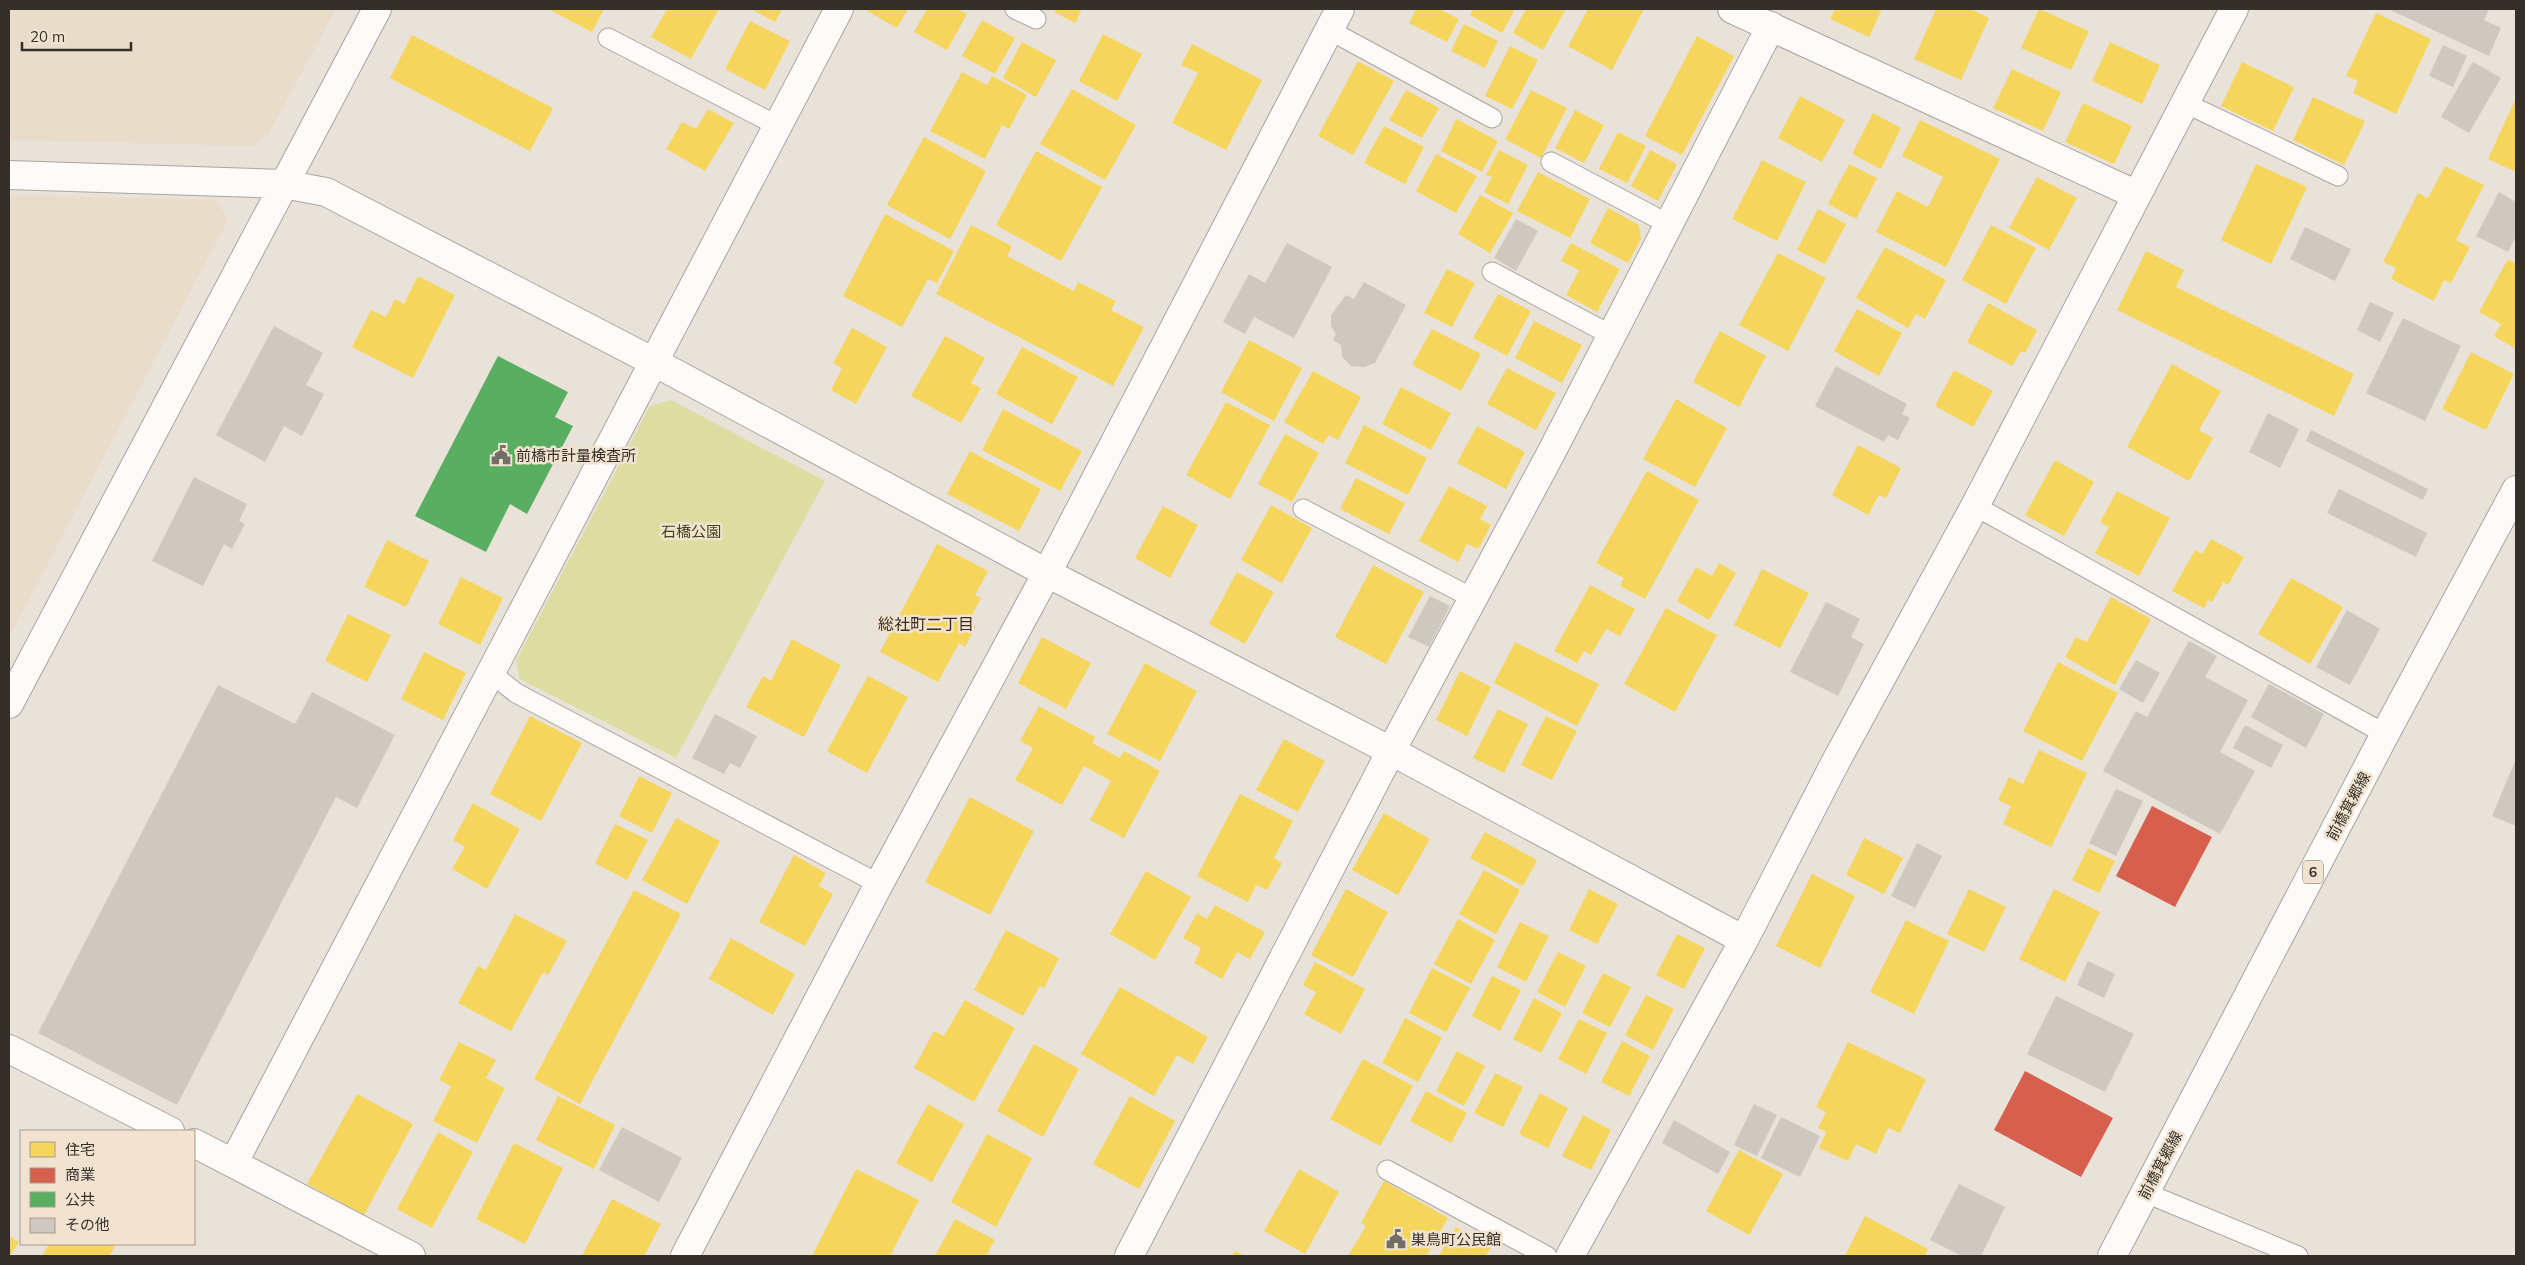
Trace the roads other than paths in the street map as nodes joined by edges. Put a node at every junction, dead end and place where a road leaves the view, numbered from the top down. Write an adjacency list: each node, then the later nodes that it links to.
1 (378, 9): 16 (street)
2 (839, 9): 12 (street)
3 (1015, 9): 6 (lane)
4 (1732, 9): 8 (street)
5 (2234, 9): 10 (street)
6 (1036, 19)
7 (1335, 19): 11 (lane); 25 (street)
8 (1771, 26): 17 (street); 18 (street)
9 (608, 38): 12 (lane)
10 (2185, 103): 15 (lane); 17 (street)
11 (1492, 118)
12 (778, 126): 21 (street)
13 (1551, 162): 18 (lane)
14 (9, 175): 16 (street)
15 (2338, 176)
16 (283, 184): 21 (street); 28 (street)
17 (2137, 195): 23 (street)
18 (1670, 226): 20 (street)
19 (1492, 272): 20 (lane)
20 (1611, 335): 26 (street)
21 (654, 362): 25 (street); 27 (street)
22 (2516, 490): 29 (street, 前橋箕郷線 / 6)
23 (1975, 506): 29 (lane); 32 (street)
24 (1304, 509): 26 (lane)
25 (1046, 573): 30 (street); 31 (street)
26 (1474, 599): 30 (street)
27 (490, 673): 31 (lane); 36 (street)
28 (9, 704)
29 (2385, 734): 38 (street, 前橋箕郷線 / 6)
30 (1391, 751): 32 (street); 41 (street)
31 (879, 884): 40 (street)
32 (1744, 940): 43 (street)
33 (9, 1049): 34 (street)
34 (168, 1130)
35 (195, 1143): 36 (street)
36 (234, 1162): 39 (street)
37 (1387, 1170): 42 (lane)
38 (2146, 1193): 44 (street, 前橋箕郷線 / 6); 45 (lane)
39 (411, 1256)
40 (685, 1256)
41 (1129, 1256)
42 (1547, 1256)
43 (1570, 1256)
44 (2112, 1256)
45 (2298, 1256)

